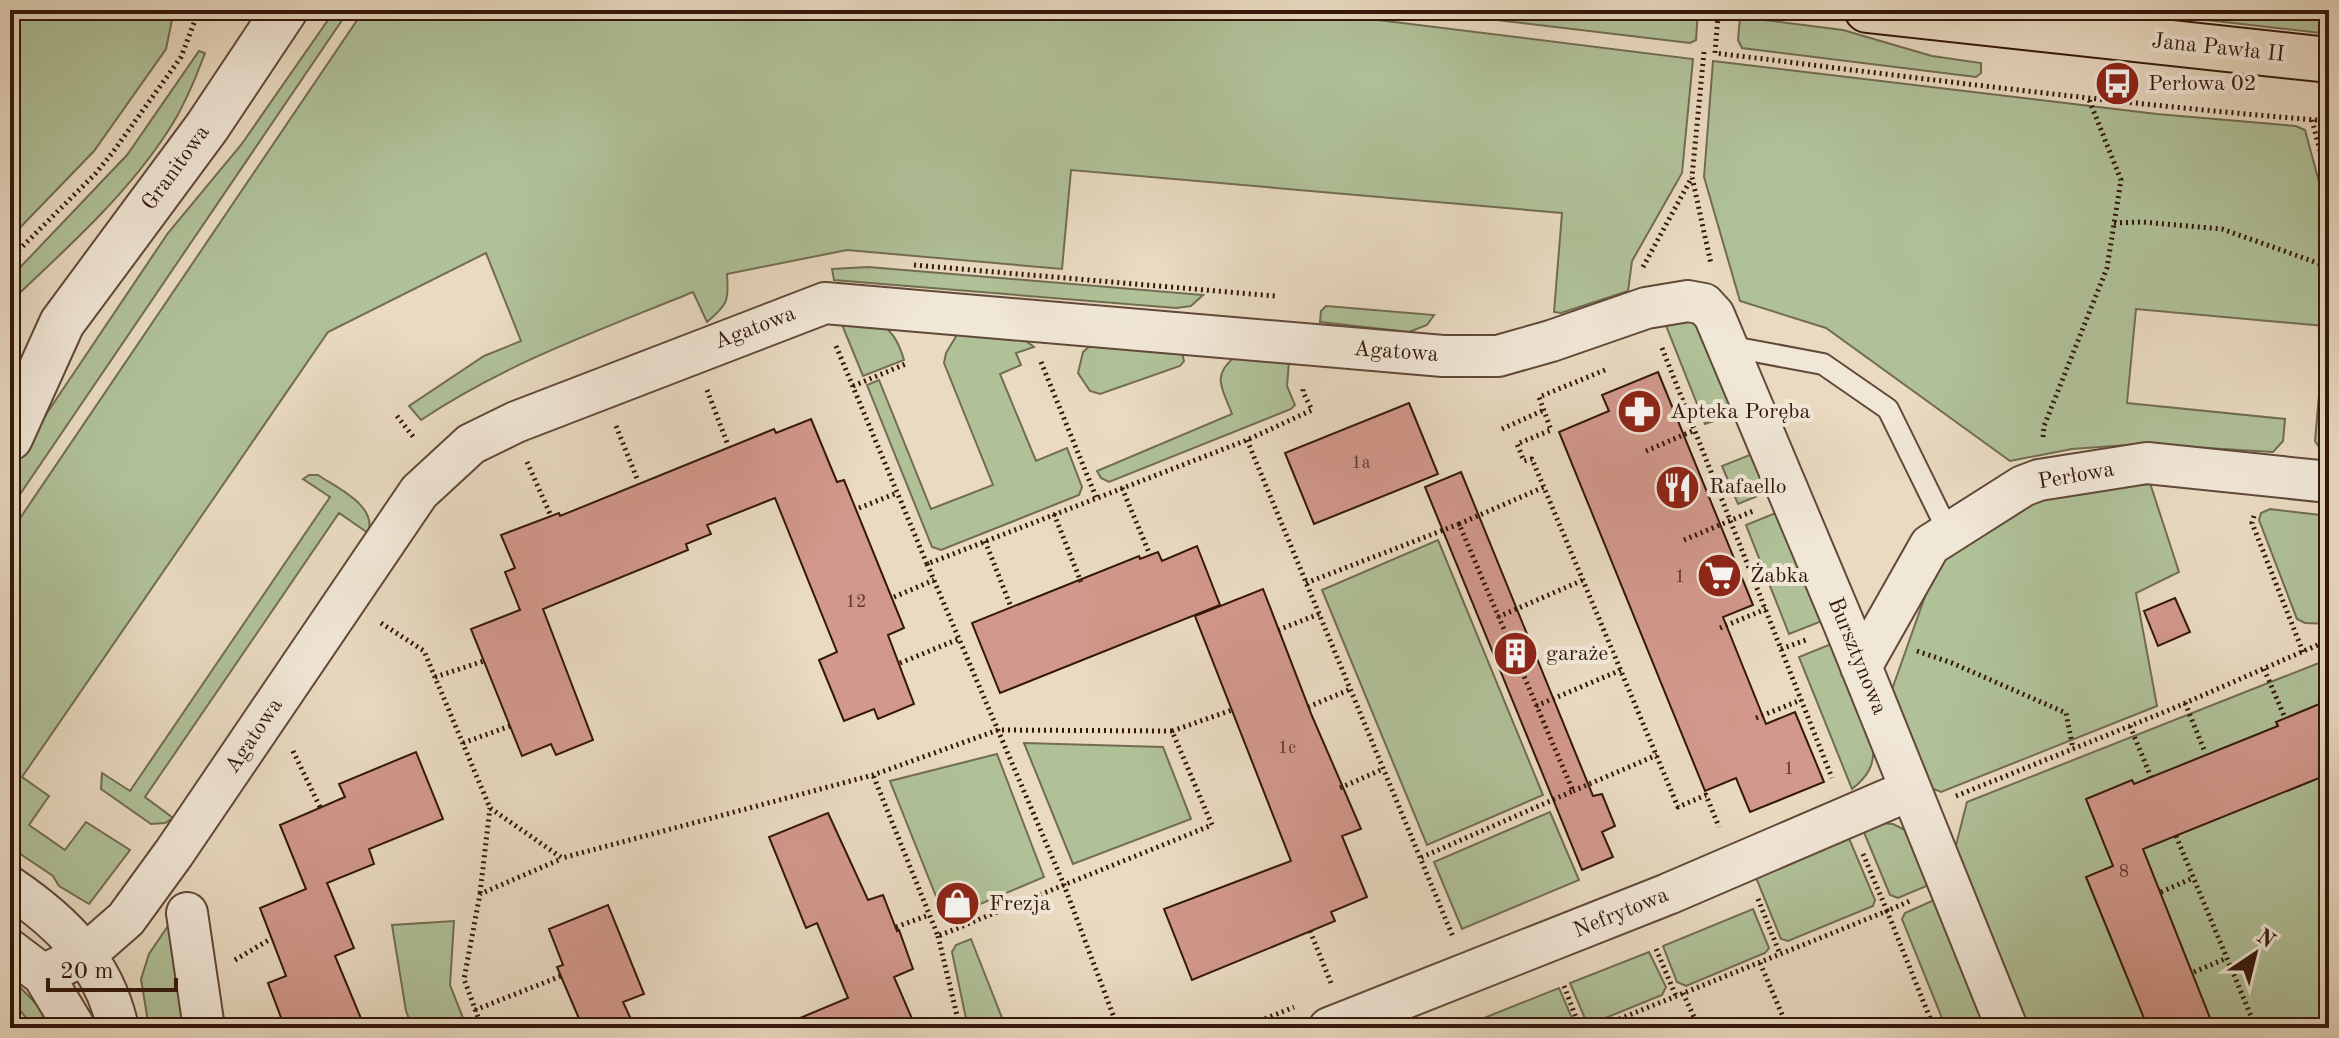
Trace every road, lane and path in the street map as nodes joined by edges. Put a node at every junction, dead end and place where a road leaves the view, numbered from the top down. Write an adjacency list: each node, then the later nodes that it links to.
1 (199, 10): 13 (path)
2 (285, 10): 19 (street, Granitowa)
3 (1867, 10): 6 (main road, Jana Pawła II)
4 (1718, 15): 7 (path)
5 (1704, 52): 10 (path)
6 (2329, 60)
7 (2088, 97): 8 (path); 12 (path)
8 (2312, 120): 9 (path); 11 (path)
9 (2329, 121)
10 (1692, 177): 17 (path); 18 (path)
11 (2329, 185)
12 (2114, 223): 15 (path); 42 (path)
13 (10, 259)
14 (913, 265): 16 (path)
15 (2329, 267)
16 (1280, 296)
17 (1696, 303): 18 (street, Agatowa); 21 (street, Bursztynowa)
18 (1646, 308): 22 (path); 65 (street, Agatowa)
19 (62, 323): 25 (street, Granitowa); 36 (street, Granitowa)
20 (830, 332): 30 (path)
21 (1727, 346): 55 (lane); 74 (street, Bursztynowa)
22 (1662, 348): 23 (path); 35 (path)
23 (1648, 353)
24 (1041, 361): 48 (path)
25 (10, 363)
26 (908, 363): 30 (path)
27 (1607, 370): 31 (path)
28 (1303, 378): 38 (path)
29 (702, 379): 39 (path)
30 (853, 386): 47 (path)
31 (1544, 410): 34 (path); 45 (path)
32 (610, 413): 43 (path)
33 (397, 416): 37 (path)
34 (1502, 429)
35 (1695, 430): 40 (path); 53 (path)
36 (10, 438)
37 (416, 440)
38 (1247, 440): 46 (path); 63 (path)
39 (728, 445)
40 (1646, 451)
41 (527, 461): 52 (path)
42 (2039, 480): 44 (street, Perłowa); 55 (street, Perłowa)
43 (638, 481)
44 (2329, 482)
45 (1544, 487): 54 (path); 61 (path)
46 (1122, 488): 48 (path); 58 (path)
47 (897, 493): 49 (path); 59 (path)
48 (1097, 497): 51 (path)
49 (859, 508)
50 (2255, 509): 75 (path)
51 (1054, 514): 57 (path); 62 (path)
52 (551, 516)
53 (1730, 520): 56 (path); 67 (path)
54 (1459, 524): 63 (path); 69 (path)
55 (1949, 533): 74 (street, Perłowa)
56 (1684, 540)
57 (985, 541): 59 (path); 66 (path)
58 (1150, 555)
59 (927, 564): 60 (path)
60 (934, 580): 64 (path); 72 (path)
61 (1583, 580): 69 (path); 79 (path)
62 (1081, 582)
63 (1306, 583): 68 (path)
64 (894, 597)
65 (347, 599): 80 (path); 126 (street, Agatowa)
66 (1011, 607)
67 (1766, 609): 70 (path); 82 (path)
68 (1319, 614): 71 (path); 81 (path)
69 (1498, 617): 84 (path)
70 (1720, 628)
71 (1278, 630)
72 (959, 639): 77 (path); 91 (path)
73 (2329, 640): 75 (path)
74 (1870, 652): 94 (path); 103 (street, Bursztynowa)
75 (2303, 652): 78 (path)
76 (484, 661): 80 (path)
77 (900, 663)
78 (2264, 669): 83 (path); 88 (path)
79 (1621, 670): 84 (path); 97 (path)
80 (435, 677): 93 (path)
81 (1351, 689): 85 (path); 98 (path)
82 (1801, 700): 87 (path); 107 (path)
83 (2185, 703): 90 (path); 96 (path)
84 (1536, 706): 102 (path)
85 (1308, 707)
86 (1232, 710): 92 (path)
87 (1756, 718)
88 (2285, 718)
89 (510, 726): 93 (path)
90 (2130, 726): 94 (path); 100 (path)
91 (998, 730): 92 (path); 99 (path); 112 (path)
92 (1172, 731): 112 (path)
93 (463, 743): 105 (path)
94 (2073, 749): 103 (path)
95 (292, 750): 104 (path)
96 (2205, 752)
97 (1657, 755): 102 (path); 106 (path)
98 (1383, 769): 101 (path); 110 (path)
99 (873, 775): 109 (path); 119 (path)
100 (2151, 777)
101 (1340, 788)
102 (1573, 791): 110 (path)
103 (1914, 800): 107 (street, Nefrytowa); 153 (street, Bursztynowa)
104 (320, 807)
105 (490, 808): 109 (path); 116 (path)
106 (1715, 815)
107 (1848, 817): 117 (path); 137 (street, Nefrytowa)
108 (2176, 836): 111 (path)
109 (562, 858): 116 (path)
110 (1420, 858): 123 (path)
111 (2194, 878): 115 (path); 128 (path)
112 (1064, 885): 122 (path); 148 (path)
113 (10, 887): 126 (street)
114 (1754, 891): 127 (path)
115 (2161, 892)
116 (480, 894): 136 (path)
117 (1887, 911): 127 (path); 152 (path)
118 (187, 913): 144 (street)
119 (929, 915): 120 (path); 122 (path)
120 (896, 927)
121 (1310, 931): 137 (path)
122 (938, 936): 147 (path)
123 (1455, 942)
124 (1656, 949): 135 (path)
125 (10, 950): 131 (street)
126 (86, 954): 131 (street, Agatowa); 143 (street)
127 (1780, 954): 129 (path)
128 (2227, 958): 130 (path); 154 (path)
129 (1760, 963): 134 (path); 140 (path)
130 (2194, 972)
131 (43, 975): 142 (street)
132 (561, 976): 136 (path)
133 (1564, 986): 149 (path)
134 (1683, 993): 135 (path); 151 (path)
135 (1676, 996): 150 (path)
136 (475, 1010): 146 (path)
137 (1332, 1010)
138 (10, 1013): 141 (path)
139 (274, 1019): 145 (path)
140 (1784, 1019)
141 (24, 1028)
142 (75, 1028)
143 (118, 1028)
144 (204, 1028)
145 (257, 1028)
146 (482, 1028)
147 (960, 1028)
148 (1118, 1028)
149 (1580, 1028)
150 (1597, 1028)
151 (1699, 1028)
152 (1934, 1028)
153 (2007, 1028)
154 (2256, 1028)

